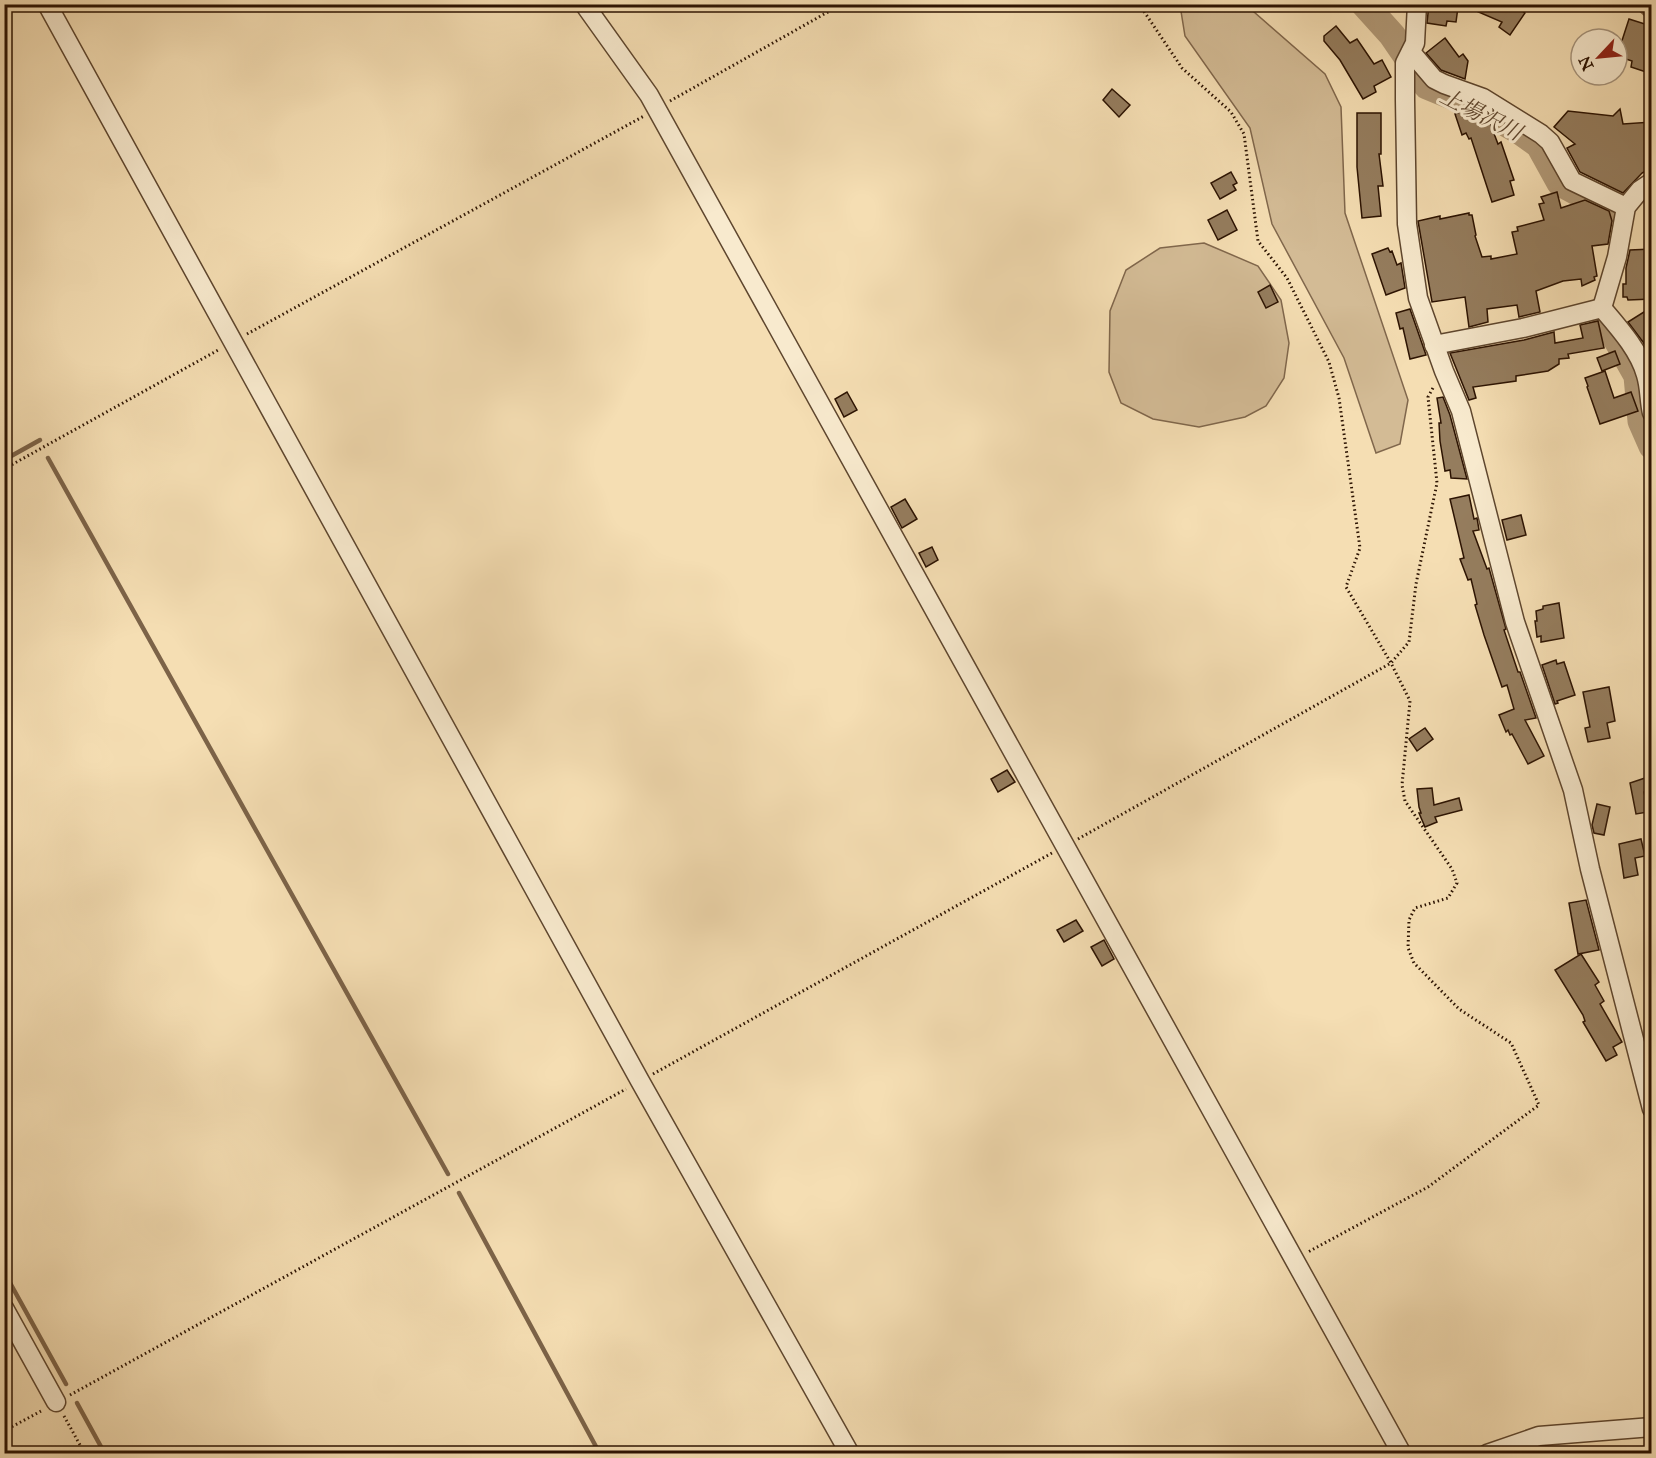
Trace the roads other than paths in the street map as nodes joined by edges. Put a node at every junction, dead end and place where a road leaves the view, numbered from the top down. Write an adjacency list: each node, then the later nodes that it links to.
1 (47, 4): 14 (street)
2 (584, 4): 15 (street)
3 (1417, 4): 4 (street)
4 (1411, 52): 6 (street); 8 (street)
5 (1652, 182): 6 (street)
6 (1626, 207): 7 (street)
7 (1602, 308): 8 (street); 9 (street)
8 (1434, 345): 10 (street)
9 (1652, 413)
10 (1652, 1109)
11 (4, 1308): 12 (street)
12 (56, 1402)
13 (1652, 1427): 16 (street)
14 (850, 1454)
15 (1402, 1454)
16 (1487, 1454)

